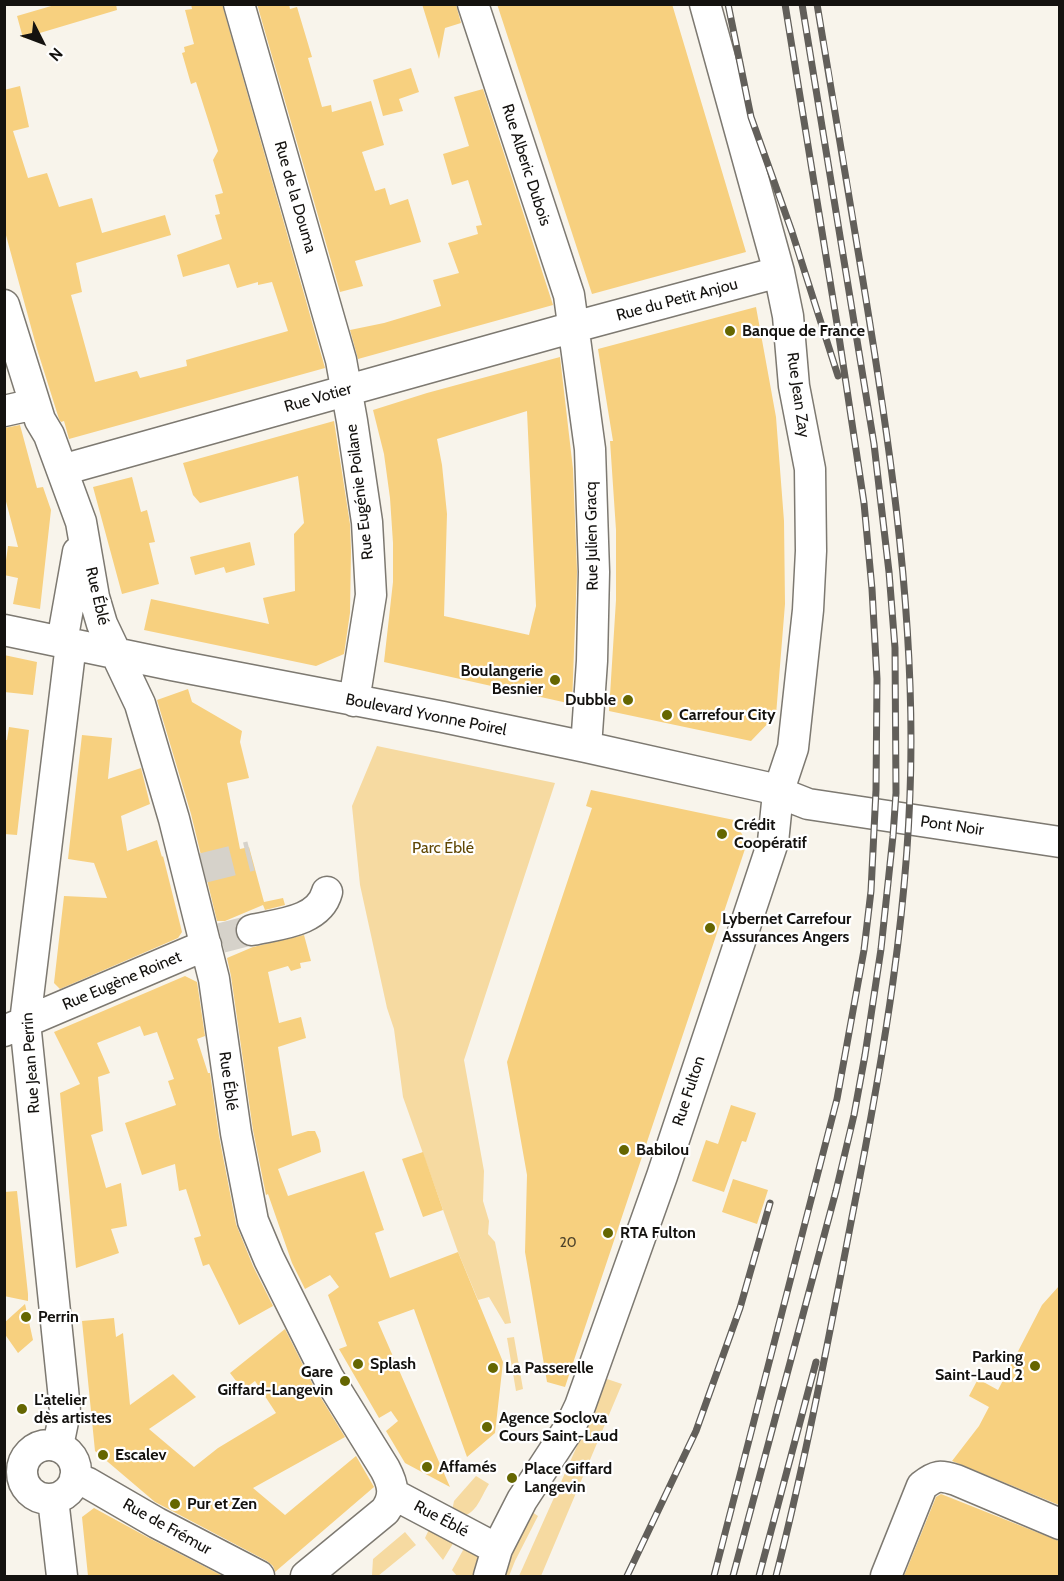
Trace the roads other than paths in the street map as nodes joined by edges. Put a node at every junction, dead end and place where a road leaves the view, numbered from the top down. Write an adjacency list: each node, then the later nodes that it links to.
1 (239, 4): 7 (street, Rue de la Douma)
2 (473, 4): 6 (street, Rue Alberic Dubois)
3 (705, 4): 4 (street, Rue Jean Zay)
4 (779, 272): 6 (street, Rue du Petit Anjou); 17 (street, Rue Jean Zay)
5 (4, 305): 8 (street, Rue Éblé)
6 (574, 327): 7 (street, Rue Votier); 16 (street, Rue Julien Gracq)
7 (346, 390): 10 (street, Rue Votier); 15 (street, Rue Eugénie Poilane)
8 (35, 404): 9 (street); 10 (street, Rue Éblé)
9 (4, 411)
10 (62, 470): 11 (street, Rue Éblé)
11 (83, 534): 13 (street, Rue Éblé); 14 (street, Rue Éblé)
12 (4, 630): 13 (street, Boulevard Yvonne Poirel)
13 (66, 643): 14 (street, Boulevard Yvonne Poirel); 23 (street, Rue Jean Perrin)
14 (117, 654): 15 (street, Boulevard Yvonne Poirel); 22 (street, Rue Éblé)
15 (354, 701): 16 (street, Boulevard Yvonne Poirel)
16 (586, 747): 17 (street, Boulevard Yvonne Poirel)
17 (778, 793): 18 (street, Boulevard Yvonne Poirel); 30 (street, Rue Fulton)
18 (844, 810): 19 (street, Pont Noir)
19 (1059, 842)
20 (327, 892): 21 (street)
21 (252, 930)
22 (211, 942): 23 (street, Rue Eugène Roinet); 27 (street, Rue Éblé)
23 (15, 1026): 24 (street, Rue Jean Perrin)
24 (58, 1446): 25 (street); 26 (street)
25 (15, 1466): 28 (street)
26 (75, 1478): 28 (street); 32 (street, Rue de Frémur)
27 (393, 1494): 30 (street, Rue Éblé); 33 (street)
28 (53, 1499): 31 (street)
29 (1059, 1524): 34 (street)
30 (493, 1563)
31 (62, 1576)
32 (259, 1576)
33 (306, 1576)
34 (886, 1576)

